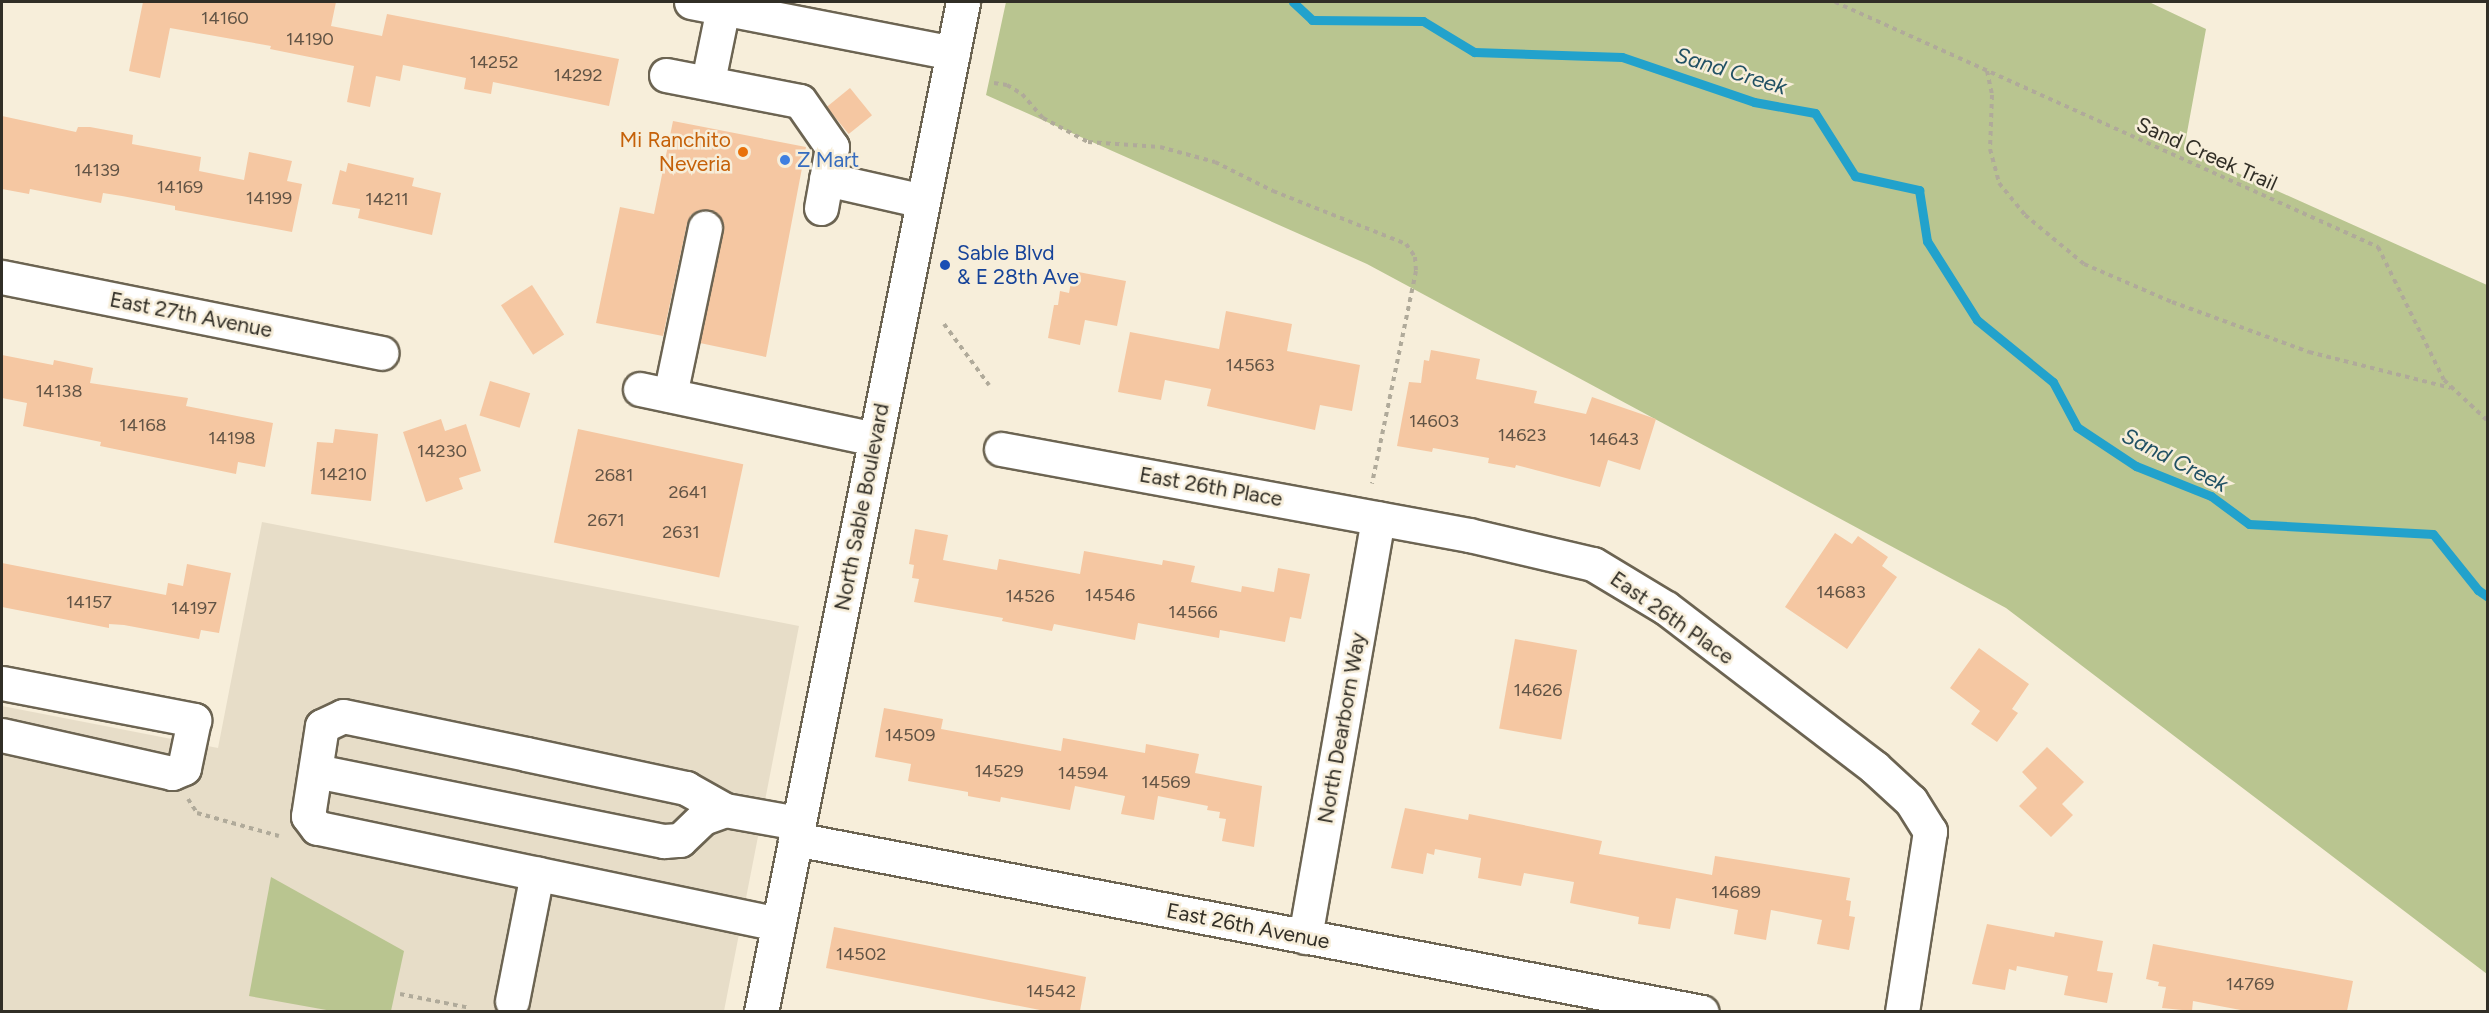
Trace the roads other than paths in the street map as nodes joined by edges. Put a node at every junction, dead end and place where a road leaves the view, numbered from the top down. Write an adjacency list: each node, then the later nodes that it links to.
1 (691, 2): 3 (street)
2 (963, 2): 4 (street, North Sable Boulevard)
3 (723, 8): 4 (street); 6 (street)
4 (953, 53): 7 (street, North Sable Boulevard)
5 (666, 75): 6 (street)
6 (708, 81): 7 (street)
7 (923, 201): 11 (street, North Sable Boulevard)
8 (705, 228): 11 (street)
9 (2, 277): 10 (street, East 27th Avenue)
10 (381, 353)
11 (876, 439): 18 (street, North Sable Boulevard)
12 (1001, 449): 13 (street, East 26th Place)
13 (1378, 518): 21 (street, North Dearborn Way); 25 (street, East 26th Place)
14 (2, 683): 15 (street)
15 (2, 735)
16 (316, 771): 17 (street); 17 (street, East 26th Avenue); 19 (street)
17 (725, 810): 18 (street, East 26th Avenue)
18 (796, 831): 20 (street, North Sable Boulevard); 21 (street, East 26th Avenue)
19 (537, 873): 20 (street); 22 (street)
20 (778, 924): 23 (street, North Sable Boulevard)
21 (1305, 937): 24 (street, East 26th Avenue)
22 (512, 1001)
23 (761, 1011)
24 (1702, 1011)
25 (1902, 1011)

